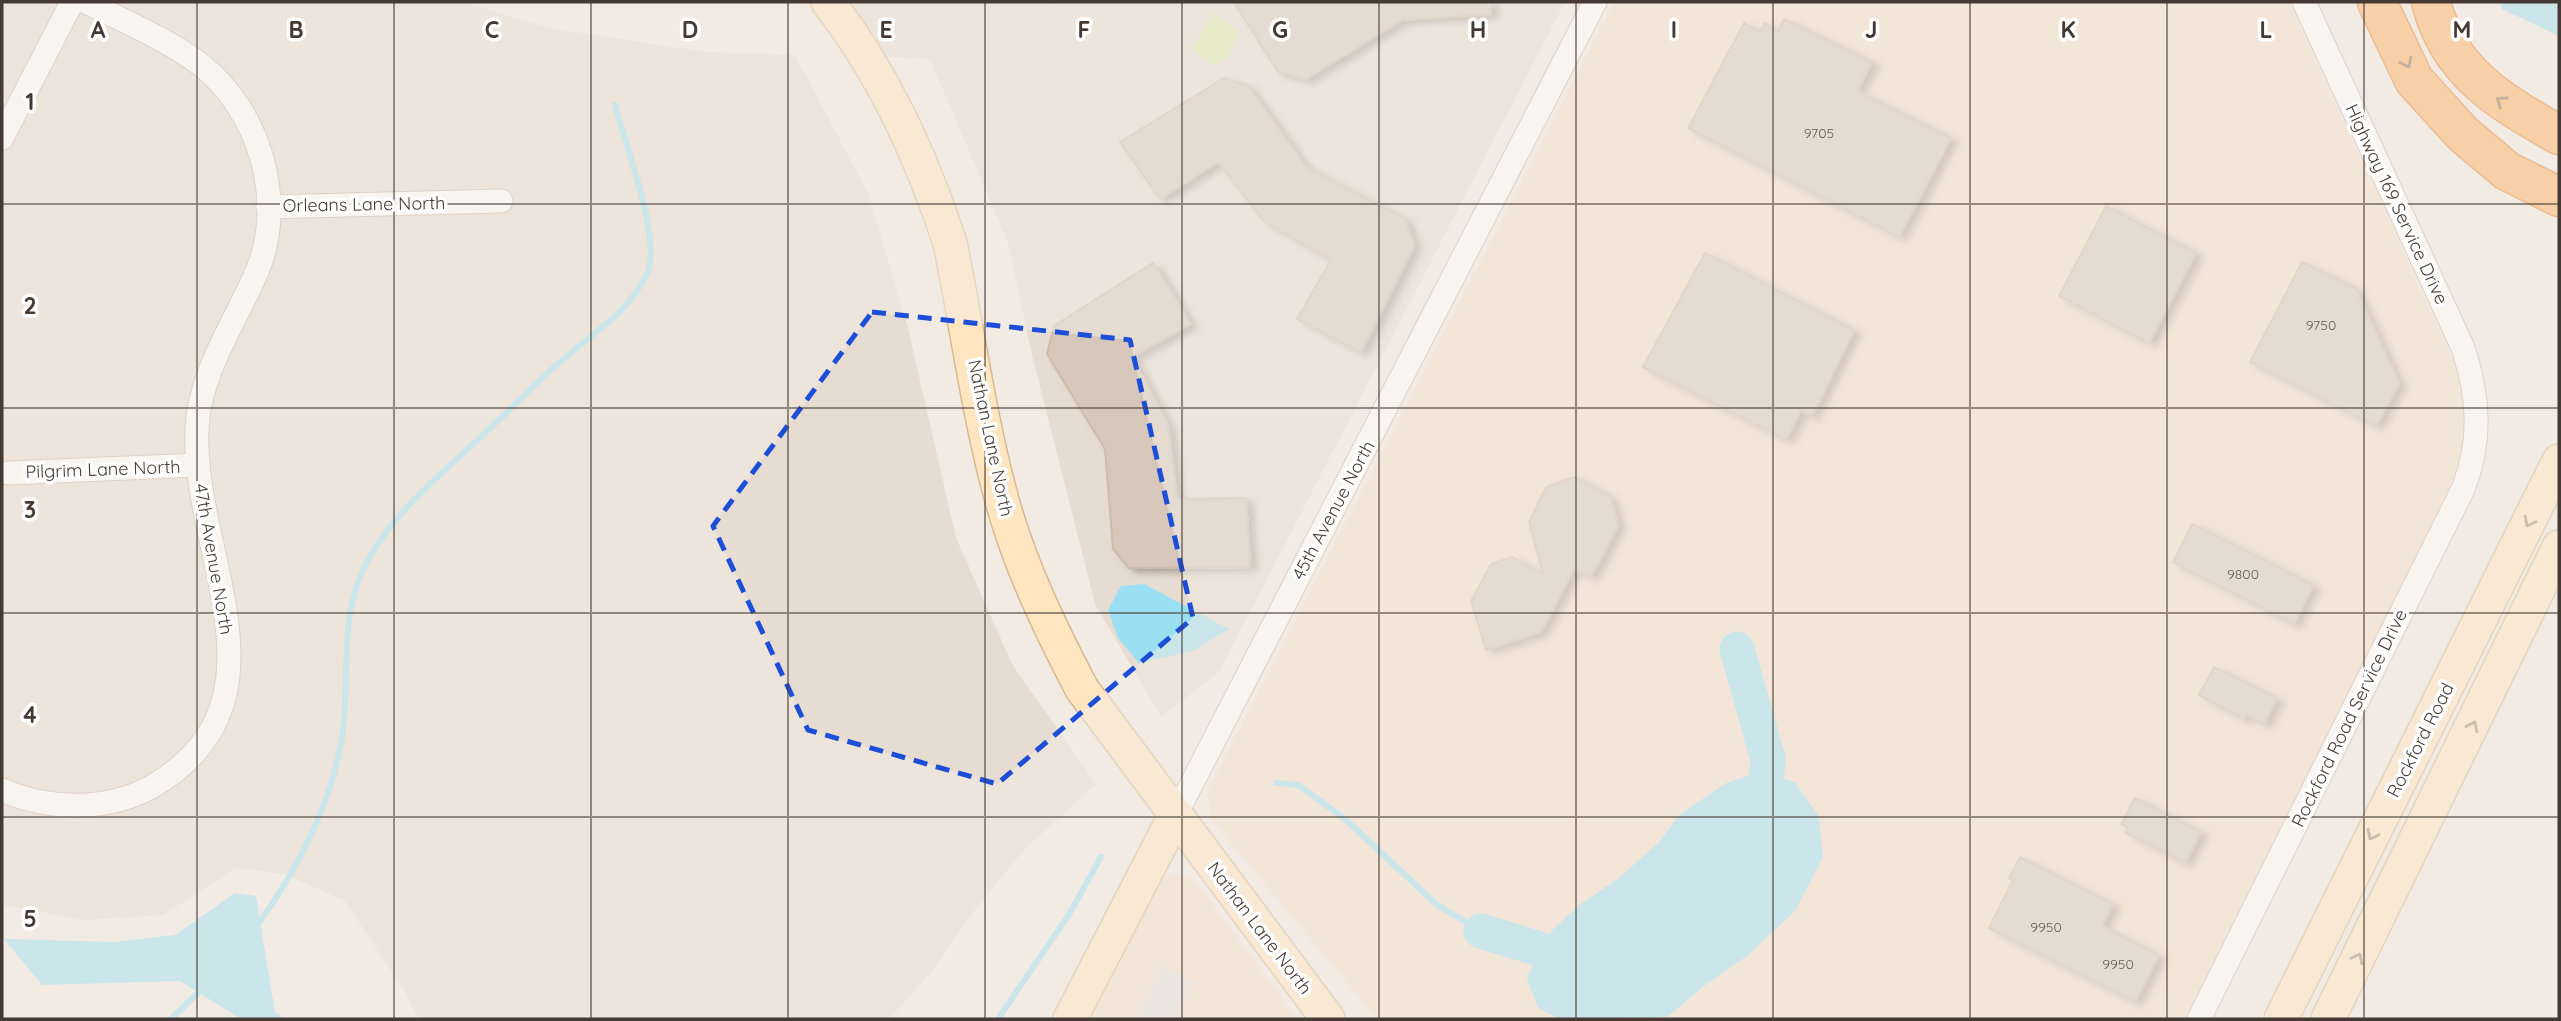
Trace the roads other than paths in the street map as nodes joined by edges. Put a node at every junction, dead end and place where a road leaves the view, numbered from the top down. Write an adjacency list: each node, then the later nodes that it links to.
1 (72, 2): 9 (street)
2 (86, 2): 12 (street, Orleans Lane North)
3 (828, 2): 19 (street, Nathan Lane North)
4 (1595, 2): 19 (street, 45th Avenue North)
5 (2304, 2): 13 (street, Highway 169 Service Drive)
6 (2377, 2): 10 (highway, one-way to 10)
7 (2431, 2): 8 (highway, one-way to 7)
8 (2559, 135)
9 (2, 138)
10 (2559, 197)
11 (501, 201): 12 (street, Orleans Lane North)
12 (268, 207): 15 (street, 47th Avenue North)
13 (2477, 410): 22 (street, Rockford Road Service Drive)
14 (2559, 461): 23 (street, Rockford Road, one-way to 23)
15 (198, 464): 16 (street, Pilgrim Lane North); 18 (street, 47th Avenue North)
16 (9, 473)
17 (2559, 547): 24 (street, one-way to 17)
18 (2, 790)
19 (1175, 816): 20 (street, 45th Avenue North); 21 (street, Nathan Lane North)
20 (1070, 1019)
21 (1328, 1019)
22 (2199, 1019)
23 (2281, 1019)
24 (2328, 1019)

